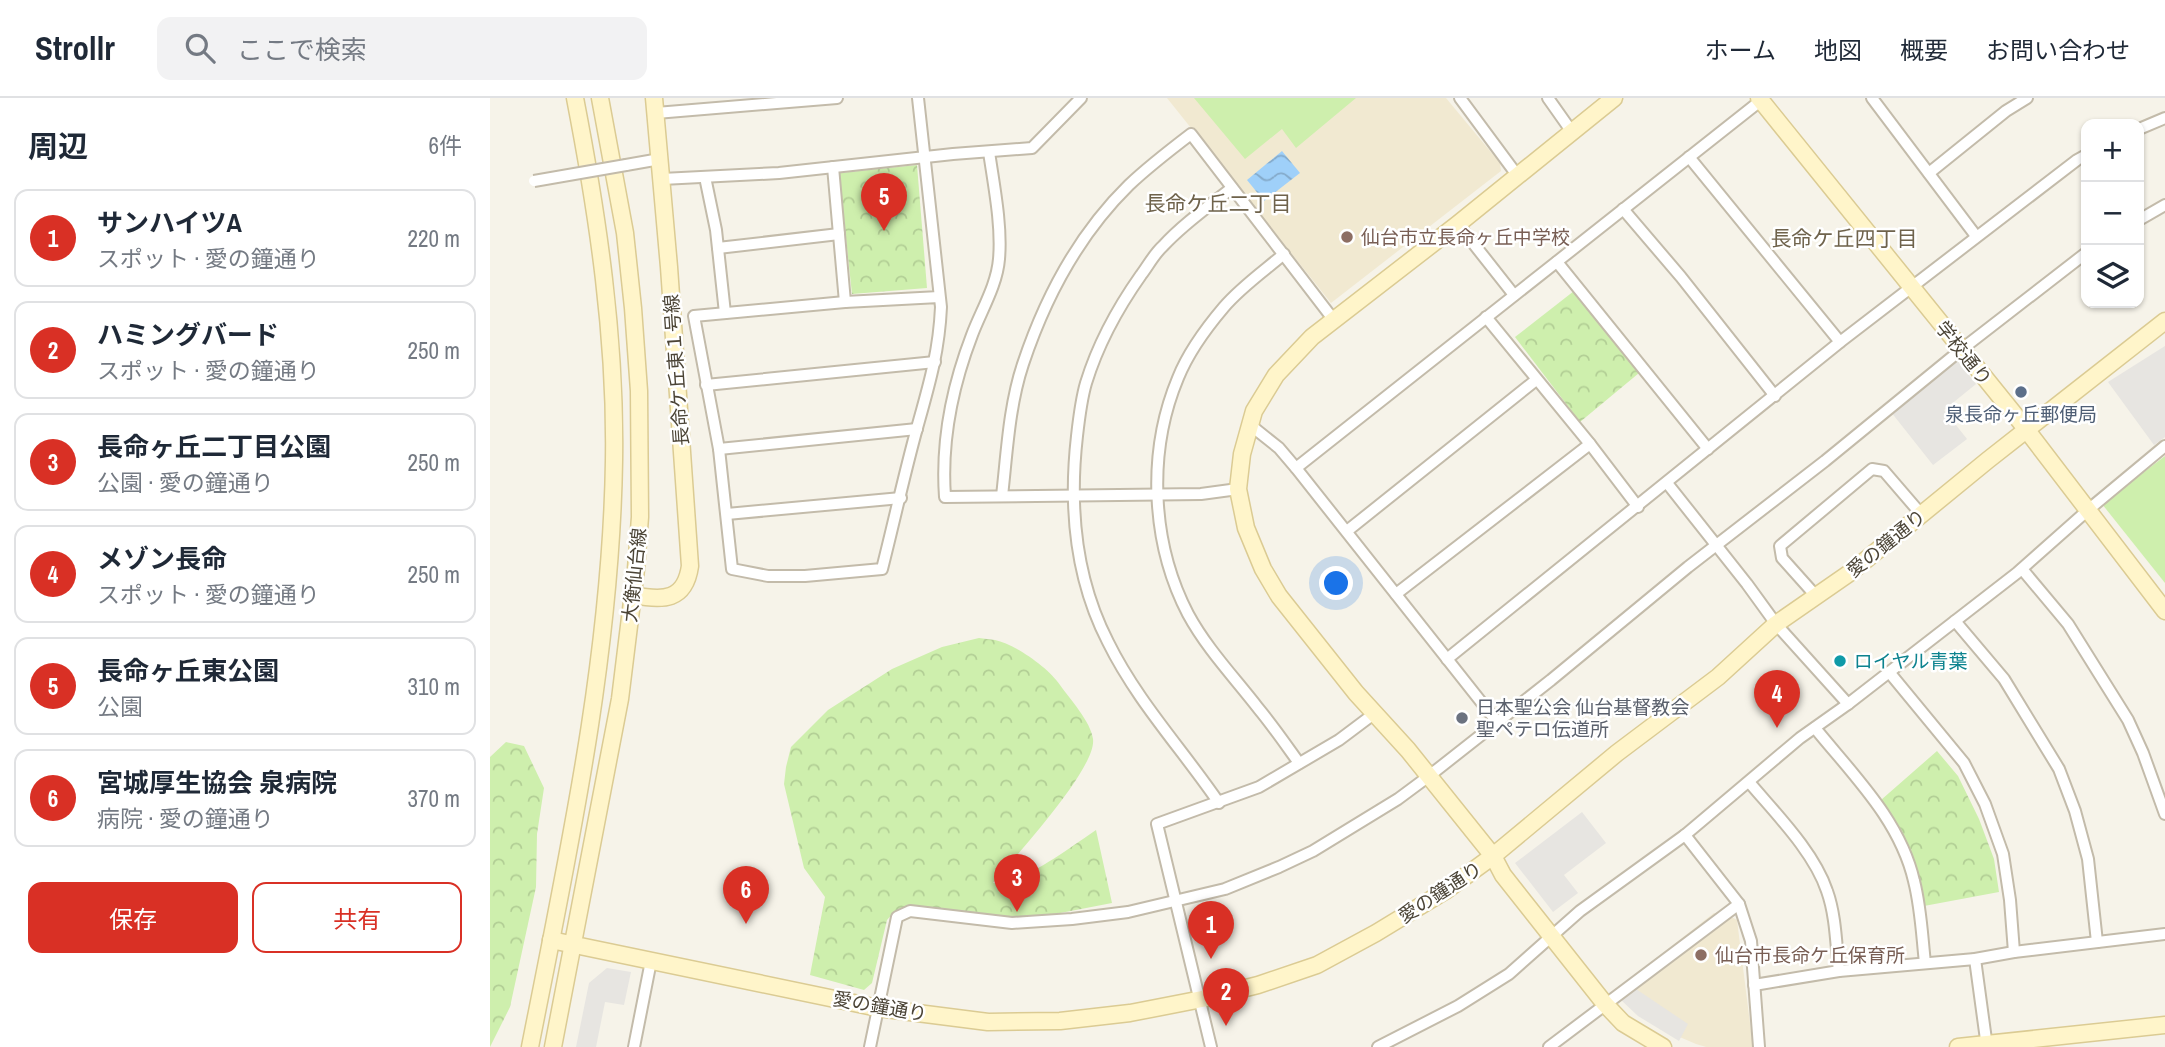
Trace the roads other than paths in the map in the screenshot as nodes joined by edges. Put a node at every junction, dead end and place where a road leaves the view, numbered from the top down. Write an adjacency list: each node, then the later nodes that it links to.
1 (575, 98): 96 (street, 大衡仙台線)
2 (600, 98): 74 (street, 大衡仙台線)
3 (837, 98): 12 (street)
4 (918, 98): 18 (street)
5 (1081, 98): 16 (street)
6 (1460, 98): 23 (street)
7 (1548, 98): 15 (street)
8 (1615, 98): 15 (street)
9 (2027, 98): 22 (street)
10 (1761, 99): 17 (street); 38 (street, 学校通り)
11 (1879, 100): 22 (street)
12 (655, 105): 19 (street, 長命ケ丘東１号線)
13 (2165, 118): 14 (street)
14 (2144, 127)
15 (1572, 132): 23 (street)
16 (989, 152): 18 (street); 64 (street)
17 (1689, 156): 29 (street); 46 (street)
18 (924, 157): 21 (street); 40 (street)
19 (660, 159): 25 (street, 長命ケ丘東１号線); 26 (street, bridge)
20 (2081, 159): 33 (street)
21 (833, 167): 24 (street); 32 (street)
22 (1929, 173): 33 (street)
23 (1517, 175): 31 (street)
24 (705, 177): 25 (street); 34 (street)
25 (662, 179): 74 (street, 長命ケ丘東１号線)
26 (534, 181)
27 (1232, 188): 35 (street); 62 (street); 64 (street)
28 (2165, 205): 30 (street)
29 (1623, 209): 37 (street); 51 (street)
30 (2144, 217)
31 (1458, 224): 39 (street); 44 (street)
32 (839, 234): 34 (street); 41 (street)
33 (1976, 236): 38 (street)
34 (718, 248): 42 (street)
35 (1284, 254): 44 (street); 63 (street)
36 (2081, 257): 47 (street)
37 (1557, 262): 39 (street); 58 (street)
38 (1912, 287): 46 (street); 47 (street, 学校通り)
39 (1514, 295): 43 (street)
40 (939, 297): 41 (street); 48 (street)
41 (845, 302): 42 (street)
42 (725, 313): 50 (street)
43 (1486, 317): 49 (street); 59 (street)
44 (1333, 319): 52 (street)
45 (2165, 321): 54 (street, 愛の鐘通り)
46 (1840, 342): 51 (street)
47 (1962, 349): 54 (street, 学校通り); 71 (street)
48 (935, 362): 50 (street); 53 (street)
49 (1536, 380): 55 (street); 70 (street)
50 (706, 385): 57 (street)
51 (1776, 396): 58 (street)
52 (1249, 424): 59 (street); 61 (street)
53 (917, 429): 57 (street); 65 (street)
54 (2026, 430): 67 (street, 学校通り); 69 (street, 愛の鐘通り)
55 (1590, 444): 66 (street); 73 (street)
56 (2165, 446): 67 (street)
57 (719, 449): 68 (street)
58 (1708, 449): 60 (street)
59 (1296, 468): 70 (street)
60 (1667, 483): 66 (street); 71 (street)
61 (1238, 489): 63 (street); 82 (street)
62 (1074, 494): 63 (street); 64 (street); 88 (street)
63 (1157, 494): 85 (street)
64 (1002, 496)
65 (901, 498): 68 (street); 68 (street)
66 (1638, 507): 79 (street)
67 (2088, 510): 72 (street); 76 (street, 学校通り)
68 (727, 514)
69 (1921, 514): 75 (street, 愛の鐘通り); 75 (street)
70 (1347, 531): 73 (street)
71 (1717, 544): 78 (street); 83 (street)
72 (2022, 569): 77 (street); 89 (street)
73 (1396, 594): 79 (street)
74 (633, 596): 98 (street, 大衡仙台線)
75 (1816, 596): 78 (street, 愛の鐘通り)
76 (2165, 611)
77 (1955, 621): 80 (street); 97 (street)
78 (1776, 624): 81 (street); 91 (street, 愛の鐘通り)
79 (1447, 659): 83 (street)
80 (1889, 673): 81 (street); 99 (street)
81 (1848, 704): 84 (street)
82 (1375, 713): 85 (street); 86 (street)
83 (1497, 722): 86 (street)
84 (1815, 728): 87 (street); 102 (street)
85 (1300, 763): 88 (street)
86 (1429, 776): 91 (street); 92 (street)
87 (1749, 782): 90 (street); 103 (street)
88 (1219, 803): 92 (street)
89 (2165, 814)
90 (1685, 835): 93 (street); 94 (street)
91 (1493, 856): 94 (street); 105 (street, 愛の鐘通り)
92 (1175, 901): 105 (street); 107 (street)
93 (1739, 904): 104 (street); 106 (street)
94 (1552, 934): 106 (street); 115 (street)
95 (2165, 934): 97 (street)
96 (551, 940): 98 (street, 愛の鐘通り); 110 (street, 大衡仙台線)
97 (2097, 942): 99 (street)
98 (573, 945): 101 (street, 愛の鐘通り); 111 (street, 大衡仙台線)
99 (2014, 952): 100 (street)
100 (1975, 959): 102 (street); 109 (street)
101 (651, 961): 107 (street, 愛の鐘通り); 112 (street)
102 (1925, 962): 103 (street)
103 (1839, 971): 104 (street)
104 (1754, 985): 118 (street)
105 (1199, 1000): 107 (street, 愛の鐘通り); 114 (street)
106 (1605, 1004): 116 (street); 117 (street)
107 (878, 1008): 113 (street)
108 (2165, 1025): 109 (street)
109 (1986, 1045): 119 (street)
110 (530, 1047)
111 (553, 1047)
112 (634, 1047)
113 (870, 1047)
114 (1211, 1047)
115 (1378, 1047)
116 (1549, 1047)
117 (1663, 1047)
118 (1759, 1047)
119 (1958, 1047)

